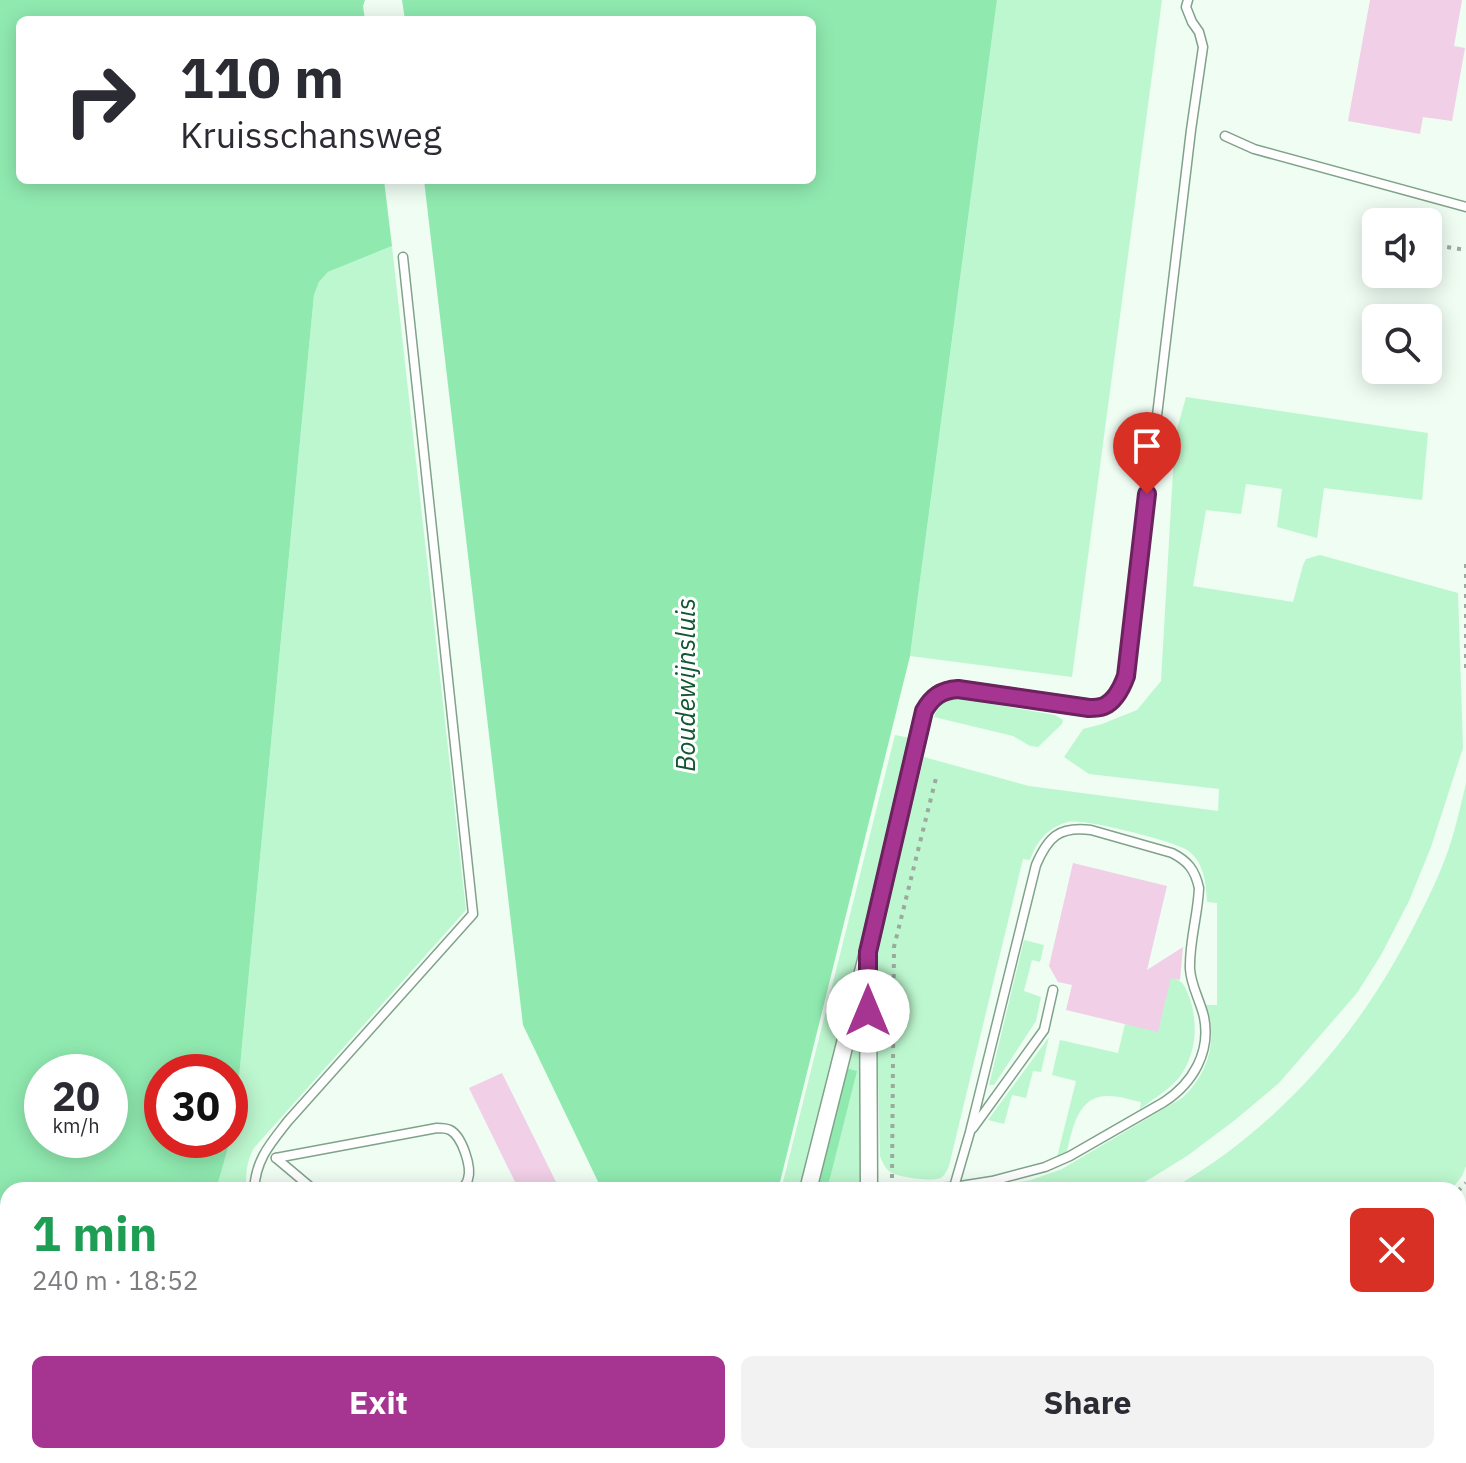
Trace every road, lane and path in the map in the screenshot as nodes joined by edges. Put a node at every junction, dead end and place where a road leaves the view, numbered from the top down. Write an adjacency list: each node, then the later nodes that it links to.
1 (1188, 0): 9 (lane)
2 (1225, 136): 3 (lane)
3 (1466, 207)
4 (1442, 246): 5 (path)
5 (1466, 250)
6 (403, 257): 14 (lane)
7 (1466, 564): 8 (path)
8 (1466, 669)
9 (1089, 708): 11 (street)
10 (937, 774): 21 (path)
11 (868, 952): 19 (street); 20 (street)
12 (1053, 990): 13 (lane)
13 (970, 1132): 22 (lane); 23 (lane)
14 (266, 1150): 15 (lane); 16 (lane)
15 (276, 1158): 17 (lane); 18 (lane)
16 (255, 1182)
17 (304, 1182)
18 (467, 1182)
19 (810, 1182)
20 (869, 1182)
21 (892, 1182)
22 (955, 1182)
23 (986, 1182)

